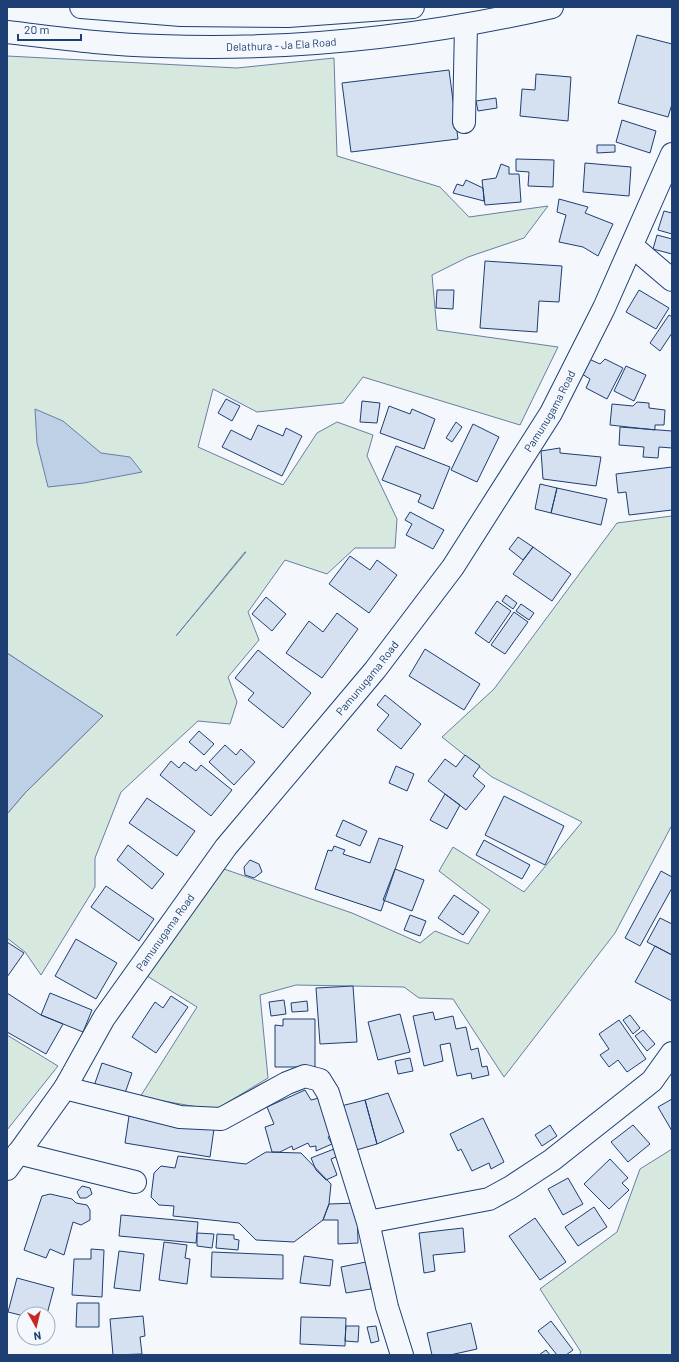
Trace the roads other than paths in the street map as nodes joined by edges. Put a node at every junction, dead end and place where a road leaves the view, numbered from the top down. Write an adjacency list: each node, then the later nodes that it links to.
1 (81, 7): 2 (main road)
2 (413, 7)
3 (552, 7): 4 (main road, Delathura - Ja Ela Road)
4 (466, 25): 5 (main road, Delathura - Ja Ela Road); 6 (main road)
5 (7, 32)
6 (464, 122)
7 (672, 154): 8 (main road, Pamunugama Road)
8 (632, 246): 9 (main road); 11 (main road, Pamunugama Road)
9 (672, 280)
10 (672, 1053): 14 (main road)
11 (65, 1088): 12 (main road, Pamunugama Road); 14 (main road)
12 (10, 1164): 13 (main road)
13 (135, 1182)
14 (368, 1222): 15 (main road)
15 (402, 1355)

